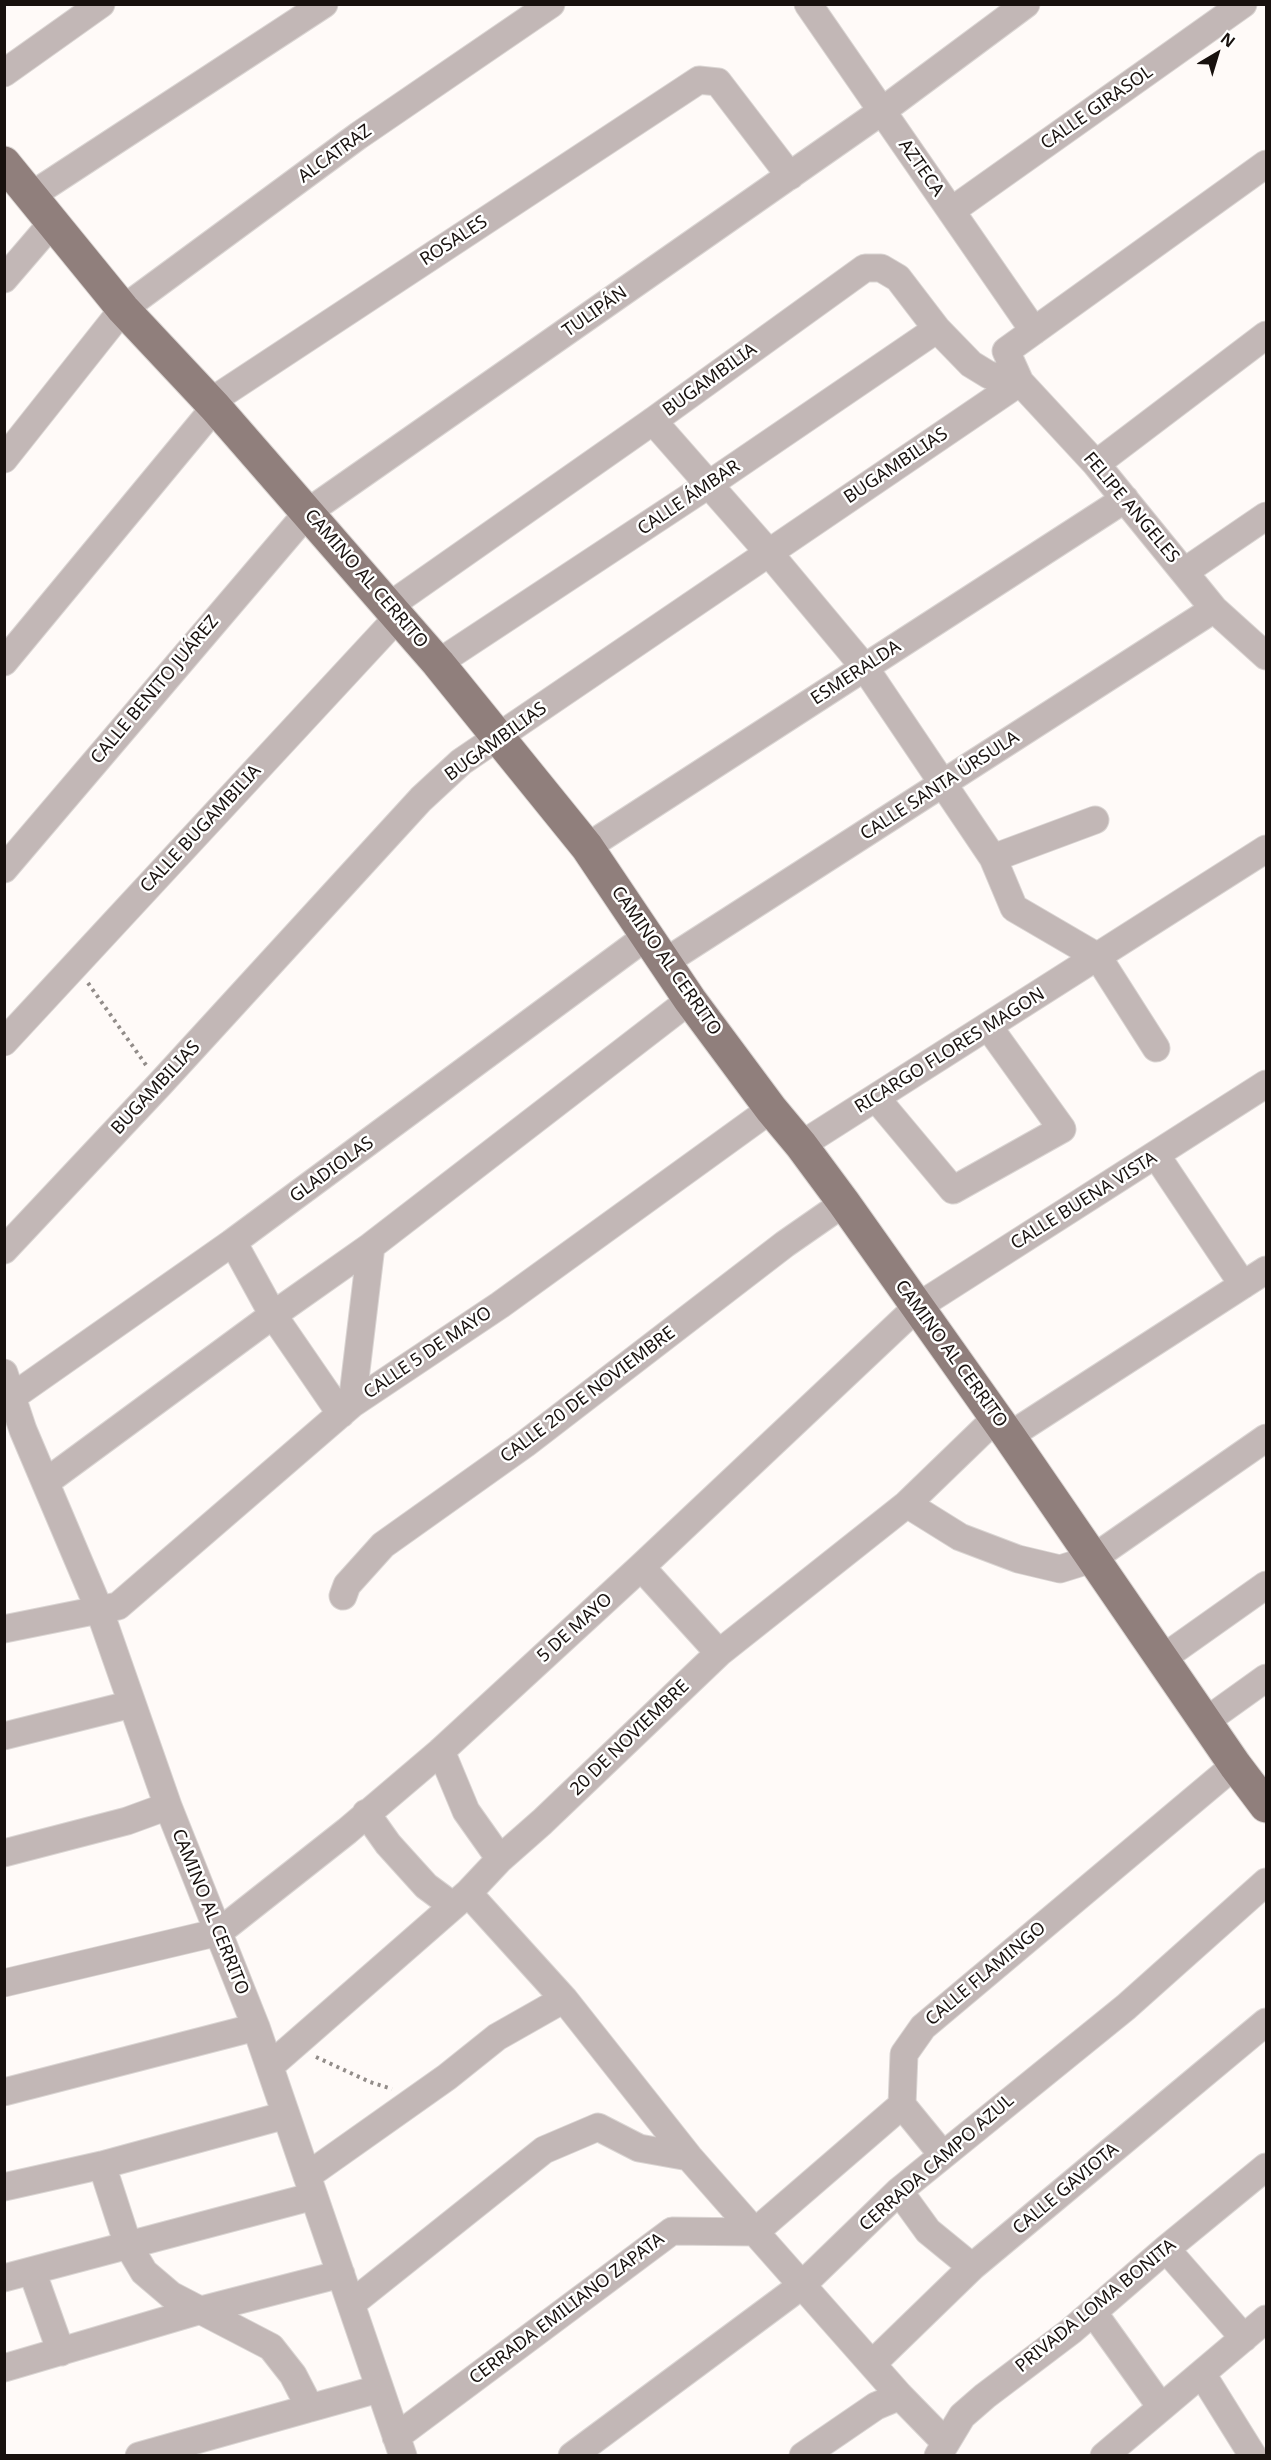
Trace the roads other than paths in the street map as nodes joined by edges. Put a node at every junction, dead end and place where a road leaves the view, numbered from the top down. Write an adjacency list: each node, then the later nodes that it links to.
1 (101, 4): 7 (street)
2 (324, 4): 12 (street)
3 (551, 4): 16 (street, ALCATRAZ)
4 (808, 4): 8 (street, AZTECA)
5 (1026, 4): 8 (street, TULIPÁN)
6 (1243, 4): 13 (street, CALLE GIRASOL)
7 (4, 73)
8 (882, 111): 11 (street, TULIPÁN); 13 (street, AZTECA)
9 (4, 163): 12 (main road, CAMINO AL CERRITO)
10 (1266, 164): 18 (street)
11 (790, 176): 21 (street, ROSALES); 27 (street, TULIPÁN)
12 (32, 195): 14 (main road, CAMINO AL CERRITO)
13 (951, 211): 18 (street, AZTECA)
14 (53, 222): 15 (street); 16 (main road, CAMINO AL CERRITO)
15 (4, 279)
16 (123, 309): 21 (main road, CAMINO AL CERRITO); 23 (street, ALCATRAZ)
17 (937, 329): 20 (street, BUGAMBILIA); 22 (street, BUGAMBILIA); 25 (street, CALLE ÁMBAR)
18 (1034, 331): 20 (street, FELIPE ANGELES)
19 (1266, 335): 24 (street)
20 (1020, 382): 24 (street, FELIPE ANGELES); 29 (street, BUGAMBILIAS)
21 (213, 405): 27 (main road, CAMINO AL CERRITO); 34 (street, ROSALES)
22 (653, 422): 25 (street); 32 (street, BUGAMBILIA)
23 (4, 459)
24 (1096, 464): 26 (street, FELIPE ANGELES)
25 (708, 485): 29 (street); 35 (street, CALLE ÁMBAR)
26 (1125, 499): 30 (street, FELIPE ANGELES); 36 (street, ESMERALDA)
27 (308, 512): 32 (main road, CAMINO AL CERRITO); 43 (street, CALLE BENITO JUÁREZ)
28 (1266, 516): 30 (street)
29 (769, 553): 36 (street); 37 (street, BUGAMBILIAS)
30 (1184, 572): 31 (street, FELIPE ANGELES)
31 (1214, 609): 33 (street, FELIPE ANGELES); 38 (street, CALLE SANTA ÚRSULA)
32 (393, 611): 35 (main road, CAMINO AL CERRITO); 48 (street, CALLE BUGAMBILIA)
33 (1266, 656)
34 (4, 662)
35 (438, 663): 37 (main road, CAMINO AL CERRITO)
36 (865, 668): 38 (street); 40 (street, ESMERALDA)
37 (497, 738): 40 (main road, CAMINO AL CERRITO); 58 (street, BUGAMBILIAS)
38 (942, 784): 42 (street); 44 (street, CALLE SANTA ÚRSULA)
39 (1095, 820): 42 (street)
40 (587, 847): 44 (main road, CAMINO AL CERRITO)
41 (1266, 849): 45 (street, RICARGO FLORES MAGON)
42 (993, 858): 45 (street)
43 (4, 869)
44 (656, 949): 46 (main road, CAMINO AL CERRITO); 56 (street, GLADIOLAS)
45 (1098, 957): 47 (street, RICARGO FLORES MAGON); 49 (street)
46 (690, 1000): 52 (main road, CAMINO AL CERRITO); 57 (street)
47 (988, 1026): 51 (street, RICARGO FLORES MAGON); 51 (street)
48 (4, 1042)
49 (1156, 1048)
50 (1259, 1089): 54 (street, CALLE BUENA VISTA)
51 (876, 1098): 53 (street, RICARGO FLORES MAGON)
52 (771, 1109): 53 (main road, CAMINO AL CERRITO); 64 (street, CALLE 5 DE MAYO)
53 (801, 1145): 55 (main road, CAMINO AL CERRITO)
54 (1156, 1155): 60 (street); 61 (street, CALLE BUENA VISTA)
55 (844, 1203): 61 (main road, CAMINO AL CERRITO); 73 (street, CALLE 20 DE NOVIEMBRE)
56 (232, 1242): 62 (street); 63 (street, GLADIOLAS)
57 (370, 1246): 62 (street); 64 (street)
58 (4, 1250)
59 (1266, 1270): 60 (street, 20 DE NOVIEMBRE)
60 (1243, 1285): 65 (street, 20 DE NOVIEMBRE)
61 (917, 1308): 65 (main road, CAMINO AL CERRITO); 71 (street, 5 DE MAYO)
62 (273, 1315): 64 (street); 68 (street)
63 (8, 1385): 66 (street, CAMINO AL CERRITO)
64 (346, 1409): 74 (street, CALLE 5 DE MAYO)
65 (1002, 1427): 69 (street, 20 DE NOVIEMBRE); 70 (main road, CAMINO AL CERRITO)
66 (14, 1432): 68 (street, CAMINO AL CERRITO)
67 (1266, 1438): 70 (street)
68 (46, 1482): 74 (street, CAMINO AL CERRITO)
69 (908, 1504): 70 (street); 76 (street, 20 DE NOVIEMBRE)
70 (1092, 1559): 77 (main road, CAMINO AL CERRITO)
71 (641, 1568): 76 (street); 82 (street, 5 DE MAYO)
72 (1266, 1585): 77 (street)
73 (343, 1596)
74 (99, 1609): 75 (street, CALLE 5 DE MAYO); 79 (street, CAMINO AL CERRITO)
75 (4, 1629)
76 (719, 1653): 88 (street, 20 DE NOVIEMBRE)
77 (1163, 1658): 80 (main road, CAMINO AL CERRITO)
78 (1266, 1678): 80 (street)
79 (132, 1704): 81 (street); 84 (street, CAMINO AL CERRITO)
80 (1206, 1721): 83 (main road, CAMINO AL CERRITO)
81 (4, 1736)
82 (441, 1751): 86 (street, 5 DE MAYO); 88 (street)
83 (1235, 1765): 85 (main road, CAMINO AL CERRITO); 98 (street, CALLE FLAMINGO)
84 (168, 1806): 87 (street); 91 (street, CAMINO AL CERRITO)
85 (1266, 1806)
86 (366, 1813): 90 (street); 91 (street, 5 DE MAYO)
87 (4, 1854)
88 (500, 1859): 90 (street, 20 DE NOVIEMBRE)
89 (1266, 1882): 100 (street, CERRADA CAMPO AZUL)
90 (460, 1900): 93 (street); 96 (street, 20 DE NOVIEMBRE)
91 (219, 1932): 92 (street); 95 (street, CAMINO AL CERRITO)
92 (4, 1983)
93 (564, 1999): 101 (street); 104 (street)
94 (1266, 2022): 110 (street, CALLE GAVIOTA)
95 (256, 2027): 96 (street, CAMINO AL CERRITO); 97 (street)
96 (270, 2066): 99 (street, CAMINO AL CERRITO)
97 (4, 2092)
98 (902, 2104): 100 (street); 107 (street)
99 (286, 2115): 102 (street); 104 (street, CAMINO AL CERRITO)
100 (942, 2154): 106 (street, CERRADA CAMPO AZUL)
101 (689, 2157): 107 (street); 115 (street)
102 (102, 2165): 105 (street); 108 (street)
103 (1266, 2167): 109 (street, PRIVADA LOMA BONITA)
104 (311, 2186): 108 (street); 112 (street, CAMINO AL CERRITO)
105 (4, 2187)
106 (898, 2191): 110 (street); 114 (street, CERRADA CAMPO AZUL)
107 (755, 2232): 114 (street); 128 (street, CERRADA EMILIANO ZAPATA)
108 (128, 2245): 111 (street); 116 (street)
109 (1166, 2249): 117 (street, PRIVADA LOMA BONITA); 119 (street)
110 (972, 2267): 121 (street, CALLE GAVIOTA)
111 (32, 2271): 113 (street); 120 (street)
112 (341, 2274): 115 (street, CAMINO AL CERRITO); 116 (street)
113 (4, 2278)
114 (801, 2286): 121 (street); 131 (street, CERRADA CAMPO AZUL)
115 (351, 2304): 124 (street, CAMINO AL CERRITO)
116 (201, 2310): 120 (street); 126 (street)
117 (1093, 2312): 127 (street); 129 (street, PRIVADA LOMA BONITA)
118 (1266, 2319): 119 (street)
119 (1244, 2338): 123 (street)
120 (61, 2352): 122 (street)
121 (872, 2364): 125 (street)
122 (4, 2368)
123 (1202, 2374): 127 (street); 134 (street)
124 (378, 2389): 126 (street); 128 (street, CAMINO AL CERRITO)
125 (900, 2396): 129 (street); 132 (street)
126 (310, 2408): 130 (street)
127 (1161, 2408): 133 (street)
128 (399, 2446)
129 (941, 2449)
130 (139, 2456)
131 (572, 2456)
132 (803, 2456)
133 (1104, 2456)
134 (1253, 2456)

